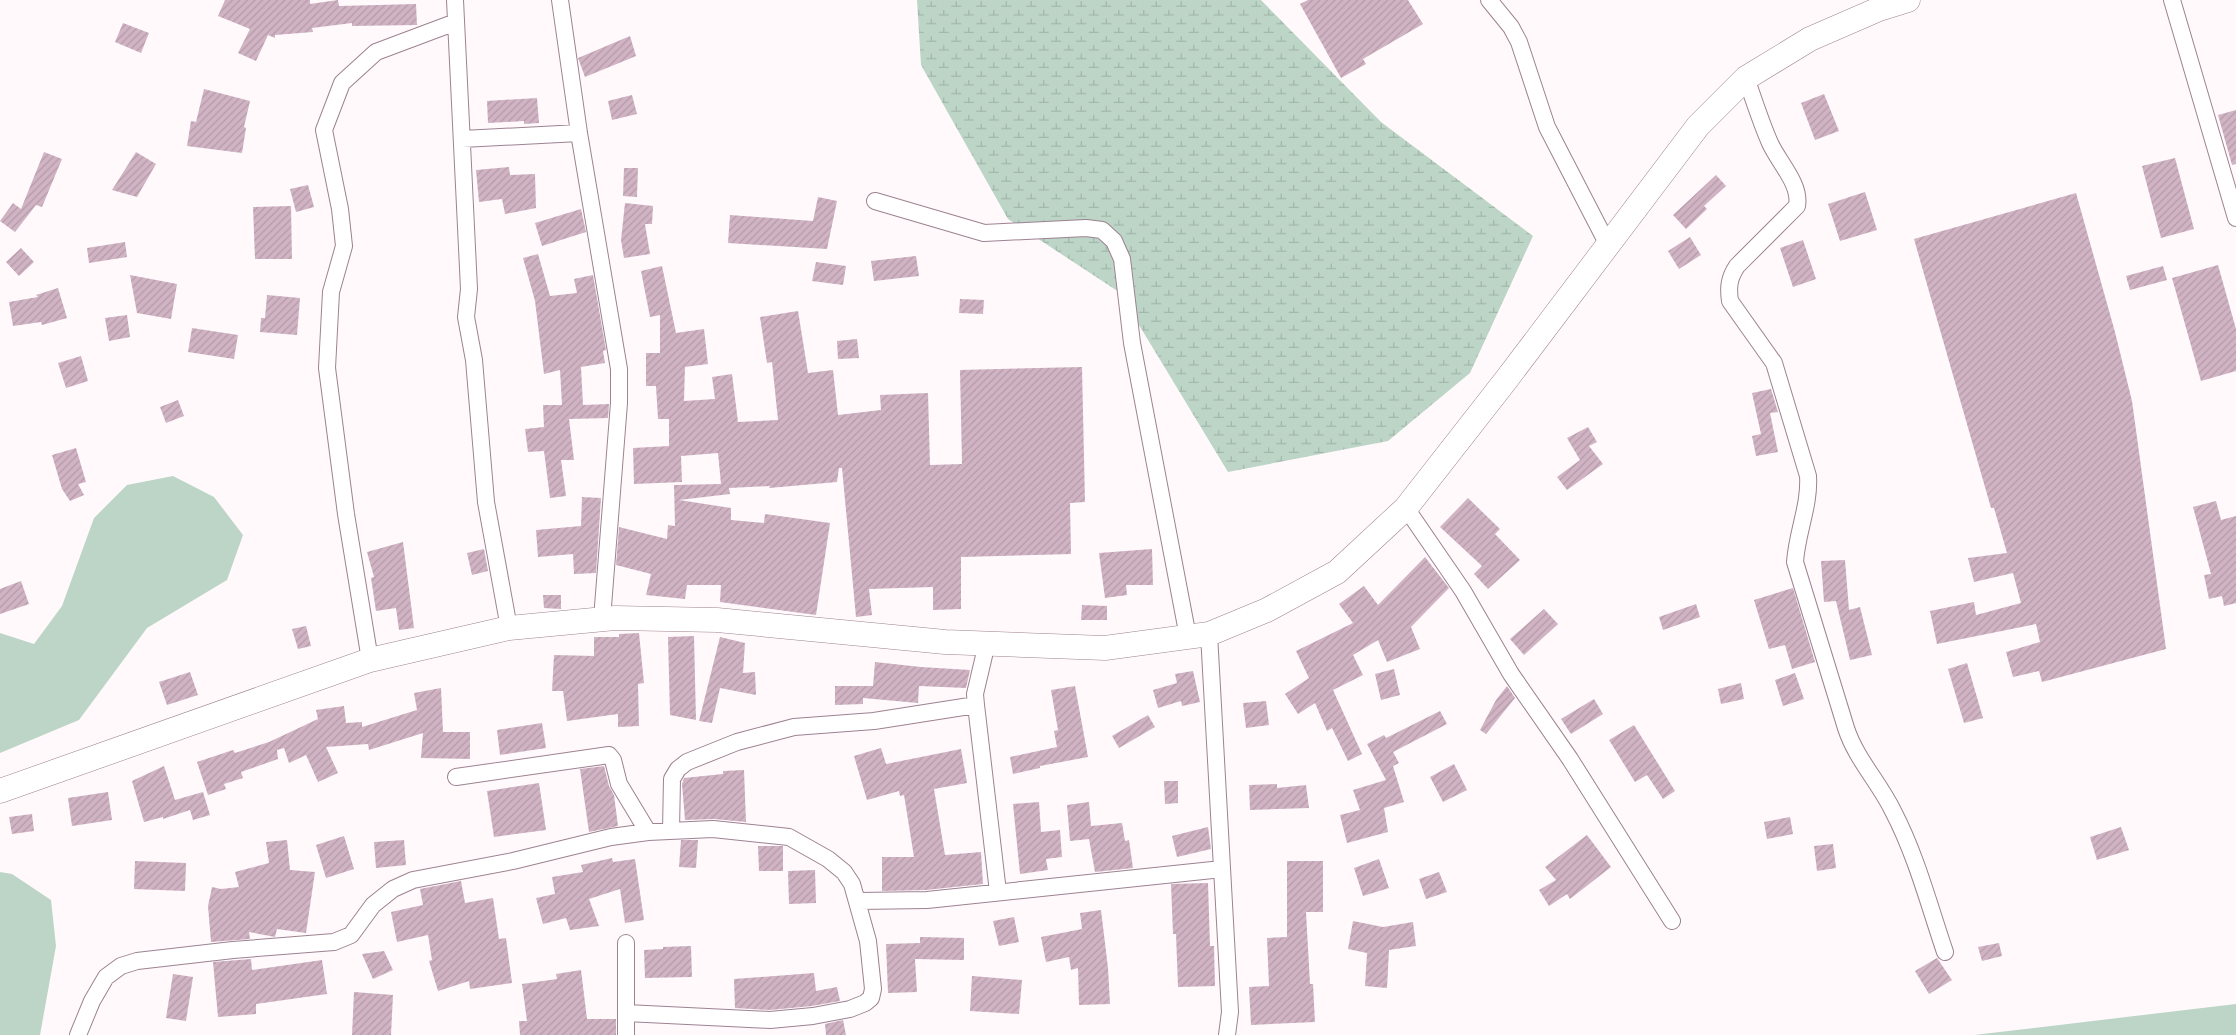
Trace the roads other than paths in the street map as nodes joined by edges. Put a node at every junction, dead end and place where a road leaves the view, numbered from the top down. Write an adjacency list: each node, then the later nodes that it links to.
1 (455, 0): 6 (street)
2 (560, 0): 8 (street)
3 (1489, 0): 12 (street)
4 (1908, 0): 7 (main road)
5 (2172, 0): 11 (street)
6 (456, 22): 9 (street); 18 (street)
7 (1746, 78): 12 (main road); 29 (street)
8 (579, 133): 9 (street); 14 (street)
9 (462, 139): 15 (street)
10 (875, 201): 16 (street)
11 (2236, 218)
12 (1608, 246): 13 (main road)
13 (1406, 508): 16 (main road); 27 (street)
14 (602, 619): 15 (main road); 17 (main road)
15 (510, 628): 18 (main road)
16 (1199, 636): 17 (main road); 24 (street)
17 (987, 643): 19 (street)
18 (370, 660): 21 (main road)
19 (976, 705): 22 (street); 25 (street)
20 (456, 777): 23 (street)
21 (0, 791)
22 (671, 830): 23 (street); 26 (street)
23 (648, 832): 31 (street)
24 (1222, 869): 25 (street); 33 (street)
25 (998, 892): 26 (street)
26 (858, 901): 30 (street)
27 (1672, 921)
28 (626, 943): 30 (street)
29 (1945, 952)
30 (626, 1013): 32 (street)
31 (78, 1035)
32 (626, 1035)
33 (1227, 1035)

